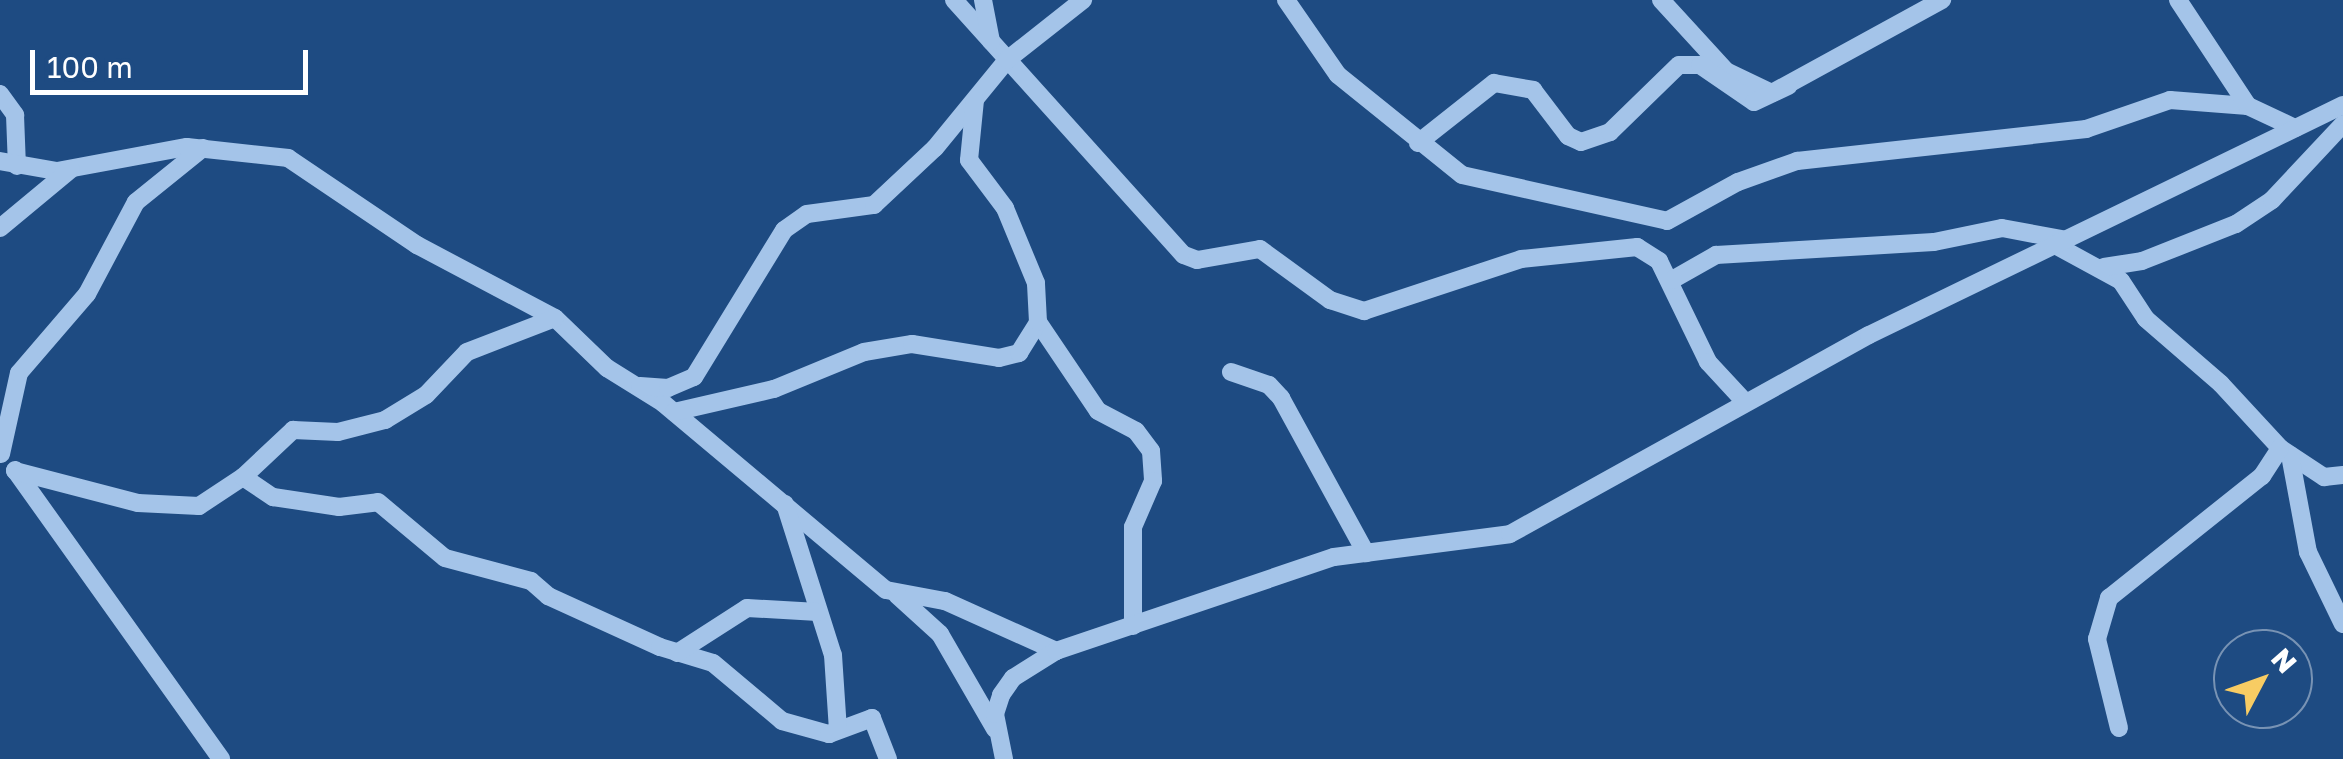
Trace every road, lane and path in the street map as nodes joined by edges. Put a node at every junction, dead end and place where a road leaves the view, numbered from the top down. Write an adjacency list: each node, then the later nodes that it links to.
1 (954, 0): 8 (street)
2 (983, 0): 8 (street)
3 (1083, 0): 9 (street)
4 (1286, 0): 17 (street)
5 (1662, 0): 10 (street)
6 (1942, 0): 10 (street)
7 (2178, 0): 14 (street)
8 (991, 42): 9 (street)
9 (1007, 60): 12 (street); 24 (street)
10 (1789, 86): 17 (street)
11 (0, 94): 19 (street)
12 (975, 100): 26 (street); 28 (street)
13 (2343, 105): 16 (street)
14 (2248, 106): 16 (street); 17 (street)
15 (2343, 124): 23 (street)
16 (2295, 128): 22 (street)
17 (1418, 143)
18 (203, 148): 20 (street); 25 (street); 32 (street)
19 (8, 163): 20 (street)
20 (70, 170): 21 (street)
21 (0, 228)
22 (2061, 242): 23 (street); 24 (street); 29 (street)
23 (2104, 267): 31 (street)
24 (1672, 280): 29 (street)
25 (555, 318): 28 (street); 35 (street)
26 (1038, 322): 30 (street); 41 (street)
27 (1231, 372): 37 (street)
28 (637, 386): 30 (street)
29 (1745, 402): 37 (street)
30 (674, 412): 36 (street)
31 (2285, 452): 33 (street); 40 (street); 44 (street)
32 (1, 454): 34 (street)
33 (2343, 475)
34 (14, 476): 35 (street); 47 (street)
35 (243, 477): 43 (street)
36 (785, 504): 38 (street); 39 (street)
37 (1366, 552): 41 (street)
38 (896, 595): 42 (street); 46 (street)
39 (818, 612): 43 (street); 45 (street)
40 (2343, 624)
41 (1133, 626): 42 (street)
42 (1056, 651): 46 (street)
43 (677, 653): 45 (street)
44 (2120, 728)
45 (838, 730): 48 (street)
46 (999, 735): 49 (street)
47 (220, 759)
48 (888, 759)
49 (1004, 759)

